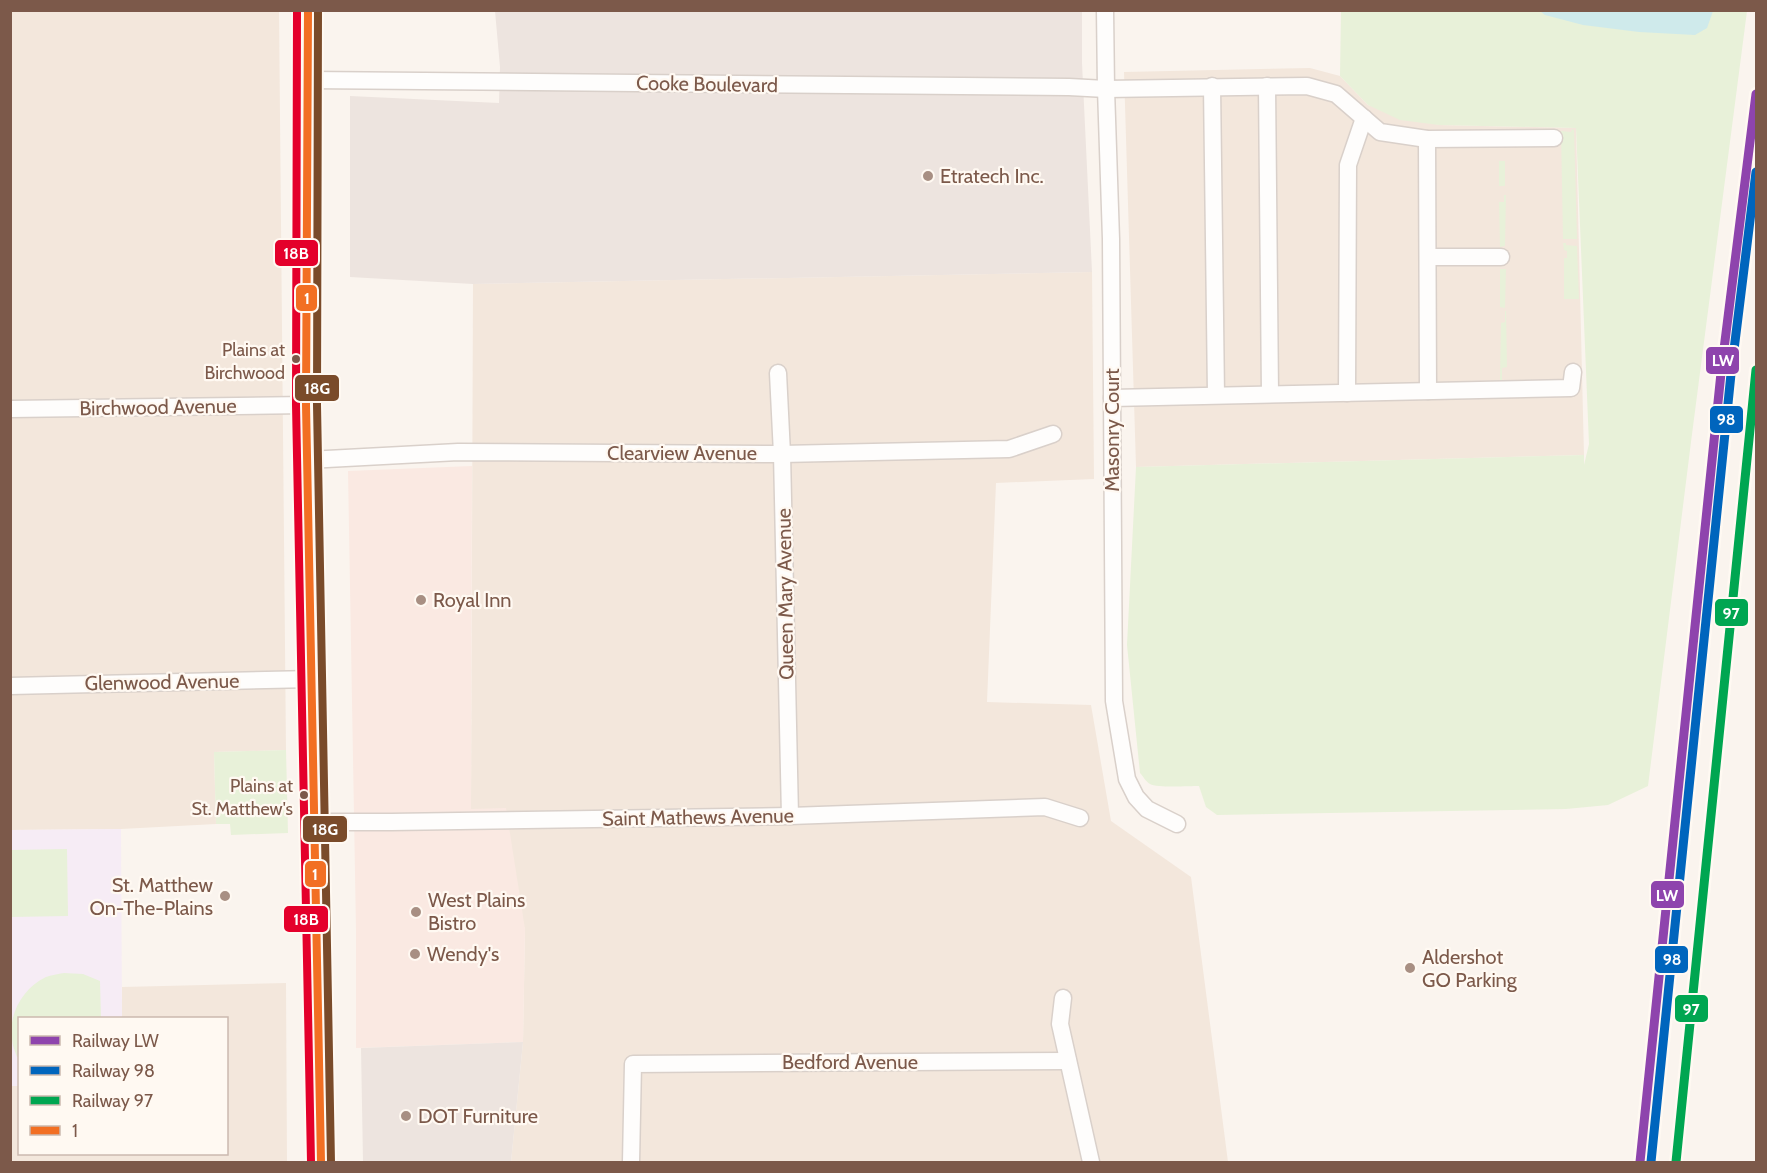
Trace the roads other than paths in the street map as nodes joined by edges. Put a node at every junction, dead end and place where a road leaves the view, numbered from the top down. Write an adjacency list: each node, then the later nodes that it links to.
1 (308, 10): 3 (main road)
2 (1106, 10): 6 (street, Masonry Court)
3 (308, 80): 6 (street, Cooke Boulevard); 19 (main road)
4 (1212, 86): 5 (street, Cooke Boulevard); 6 (street, Cooke Boulevard); 17 (street)
5 (1267, 86): 7 (street, Cooke Boulevard); 16 (street)
6 (1106, 89): 18 (street, Masonry Court)
7 (1364, 118): 9 (street, Cooke Boulevard); 15 (street)
8 (1554, 138): 9 (street, Cooke Boulevard)
9 (1427, 140): 10 (street)
10 (1428, 257): 11 (street); 14 (street)
11 (1501, 257)
12 (1573, 372): 14 (street)
13 (778, 373): 22 (street, Queen Mary Avenue)
14 (1428, 391): 15 (street)
15 (1347, 393): 16 (street)
16 (1270, 394): 17 (street)
17 (1216, 395): 18 (street)
18 (1112, 398): 29 (street, Masonry Court)
19 (306, 405): 20 (street, Birchwood Avenue); 23 (main road)
20 (10, 408)
21 (1053, 434): 22 (street, Clearview Avenue)
22 (782, 454): 23 (street, Clearview Avenue); 26 (street, Queen Mary Avenue)
23 (308, 460): 24 (main road)
24 (313, 679): 25 (street, Glenwood Avenue); 28 (main road)
25 (10, 686)
26 (790, 816): 27 (street, Saint Mathews Avenue); 28 (street, Saint Mathews Avenue)
27 (1080, 818)
28 (315, 822): 32 (main road)
29 (1177, 824)
30 (1063, 998): 31 (street)
31 (1068, 1060): 33 (street, Bedford Avenue); 34 (street)
32 (321, 1162)
33 (632, 1162)
34 (1091, 1162)

